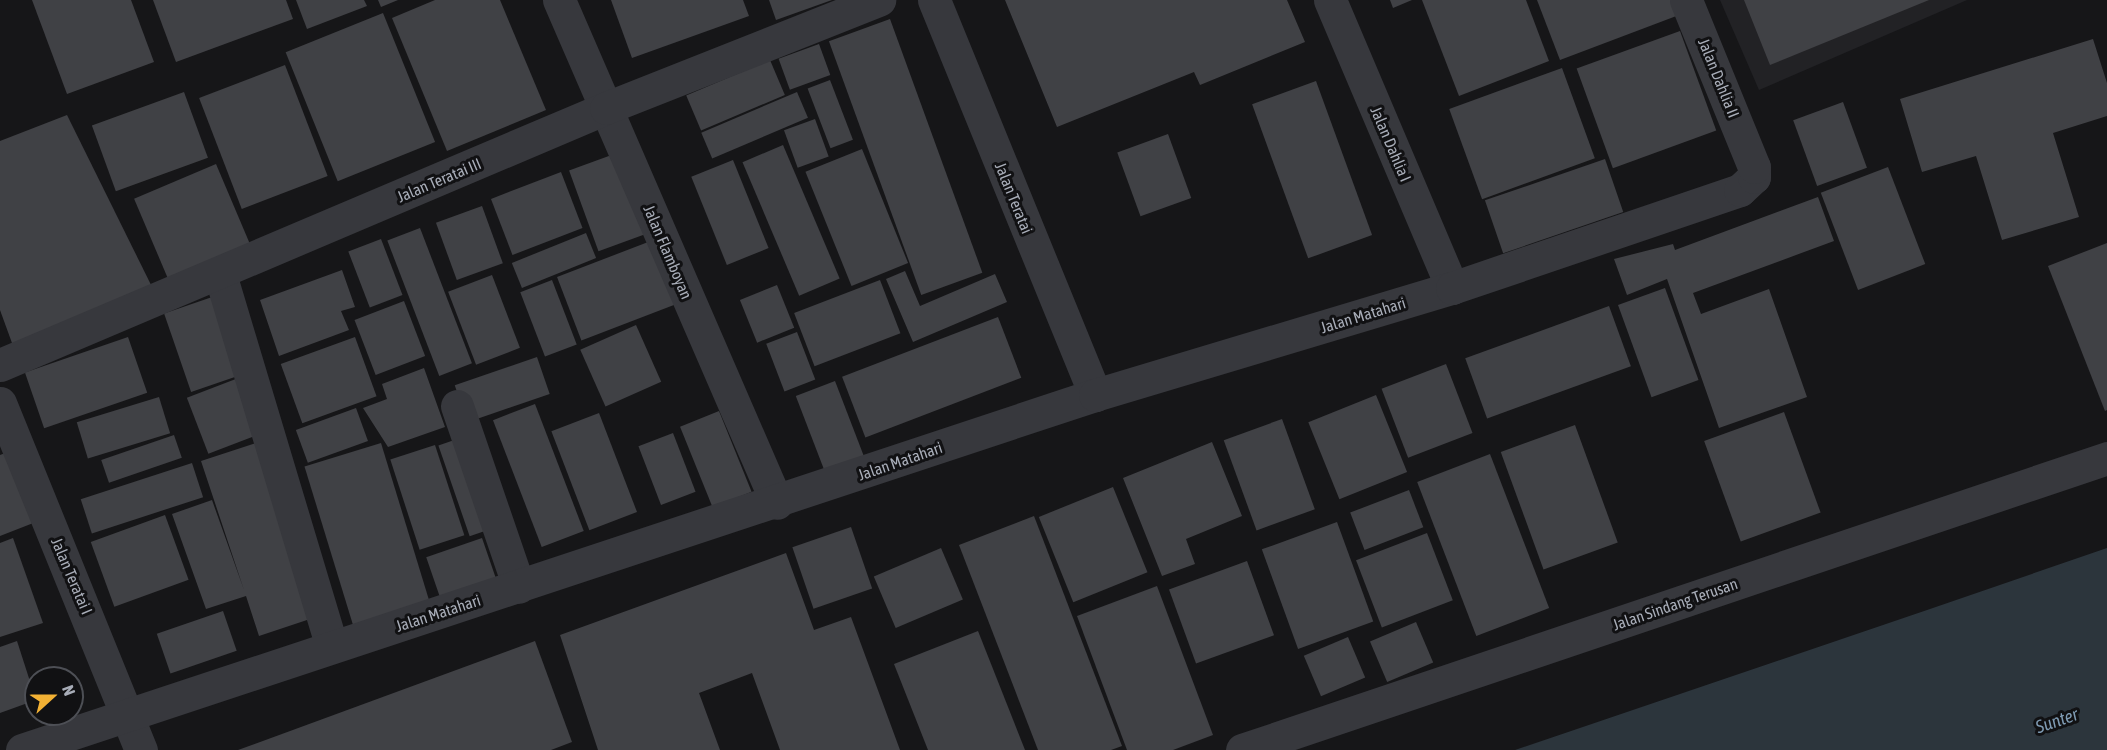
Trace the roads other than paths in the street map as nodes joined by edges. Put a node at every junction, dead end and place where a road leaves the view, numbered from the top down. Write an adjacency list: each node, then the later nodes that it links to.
1 (559, 0): 6 (street, Jalan Flamboyan)
2 (879, 0): 6 (street, Jalan Teratai III)
3 (934, 0): 11 (street, Jalan Teratai)
4 (1330, 0): 9 (street, Jalan Dahlia I)
5 (1686, 0): 7 (street, Jalan Dahlia II)
6 (606, 108): 8 (street, Jalan Teratai III); 15 (street, Jalan Flamboyan)
7 (1751, 156): 9 (street, Jalan Matahari)
8 (220, 274): 10 (street, Jalan Teratai III); 17 (street)
9 (1452, 288): 11 (street, Jalan Matahari)
10 (0, 365)
11 (1095, 395): 15 (street, Jalan Matahari)
12 (0, 403): 18 (street, Jalan Teratai I)
13 (458, 406): 16 (street)
14 (2107, 458): 21 (street, Jalan Sindang Terusan)
15 (777, 503): 16 (street, Jalan Matahari)
16 (519, 587): 17 (street, Jalan Matahari)
17 (332, 647): 18 (street, Jalan Matahari)
18 (129, 715): 19 (street, Jalan Matahari); 20 (street, Jalan Teratai I)
19 (22, 750)
20 (141, 750)
21 (1242, 750)

